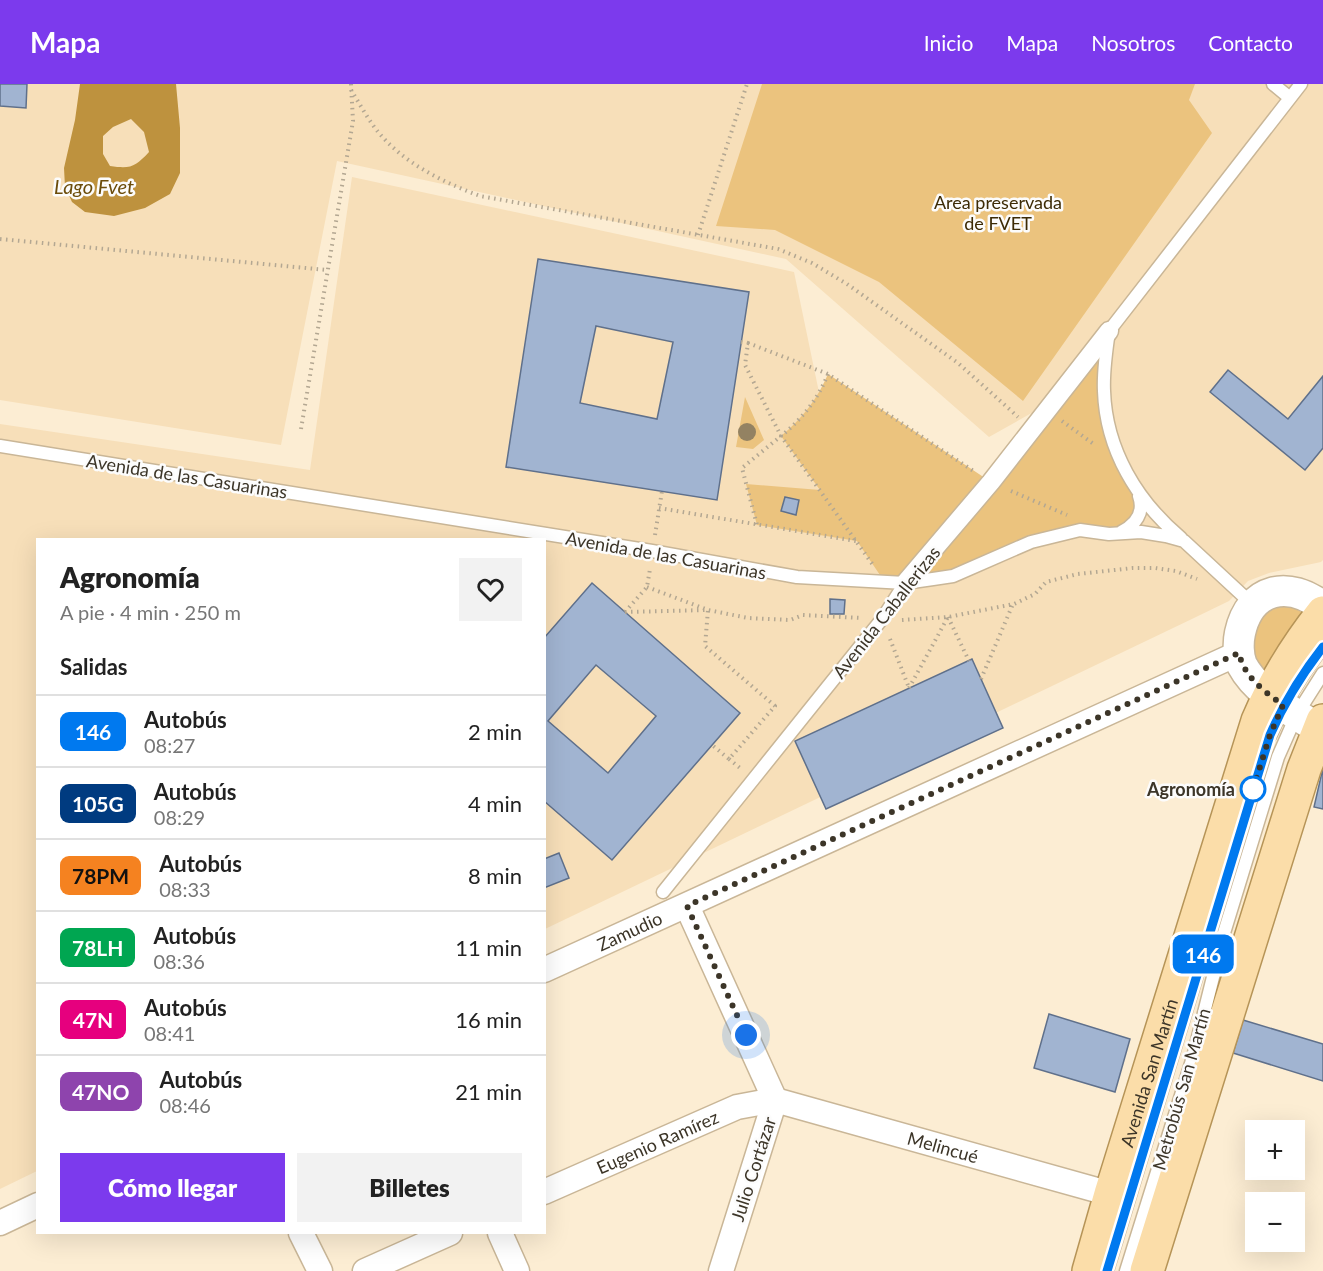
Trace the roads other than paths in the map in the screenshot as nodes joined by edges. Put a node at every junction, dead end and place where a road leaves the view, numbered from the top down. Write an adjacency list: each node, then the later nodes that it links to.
1 (1273, 84): 3 (lane)
2 (1301, 84): 3 (lane)
3 (1290, 98): 4 (lane)
4 (1109, 331): 6 (lane); 9 (street, Avenida Caballerizas)
5 (0, 446): 9 (lane, Avenida de las Casuarinas)
6 (1138, 493): 7 (lane); 8 (lane)
7 (1114, 533): 8 (lane, Avenida de las Casuarinas); 9 (lane, Avenida de las Casuarinas)
8 (1184, 541): 10 (lane)
9 (905, 583): 19 (lane, Avenida Caballerizas)
10 (1245, 597): 11 (street); 14 (street)
11 (1323, 607)
12 (1323, 613): 16 (main road, Avenida San Martín)
13 (1323, 647): 16 (lane, Metrobús San Martín)
14 (1239, 653): 16 (street); 20 (street, Zamudio)
15 (1323, 672): 16 (lane, Metrobús San Martín)
16 (1302, 716): 17 (lane, Metrobús San Martín); 24 (main road, Avenida San Martín); 36 (lane, Metrobús San Martín); 37 (main road, Avenida San Martín)
17 (1266, 747)
18 (1232, 861): 35 (lane, Metrobús San Martín)
19 (663, 892)
20 (687, 906): 21 (street, Zamudio); 22 (street, Julio Cortázar)
21 (546, 969)
22 (775, 1100): 23 (street, Eugenio Ramírez); 24 (street, Melincué); 33 (street, Julio Cortázar)
23 (546, 1191)
24 (1111, 1194): 34 (main road, Avenida San Martín)
25 (36, 1206): 26 (street)
26 (0, 1223)
27 (302, 1234): 30 (street)
28 (448, 1234): 31 (street)
29 (500, 1234): 32 (street)
30 (320, 1271)
31 (364, 1271)
32 (517, 1271)
33 (721, 1271)
34 (1089, 1271)
35 (1107, 1271)
36 (1126, 1271)
37 (1147, 1271)

